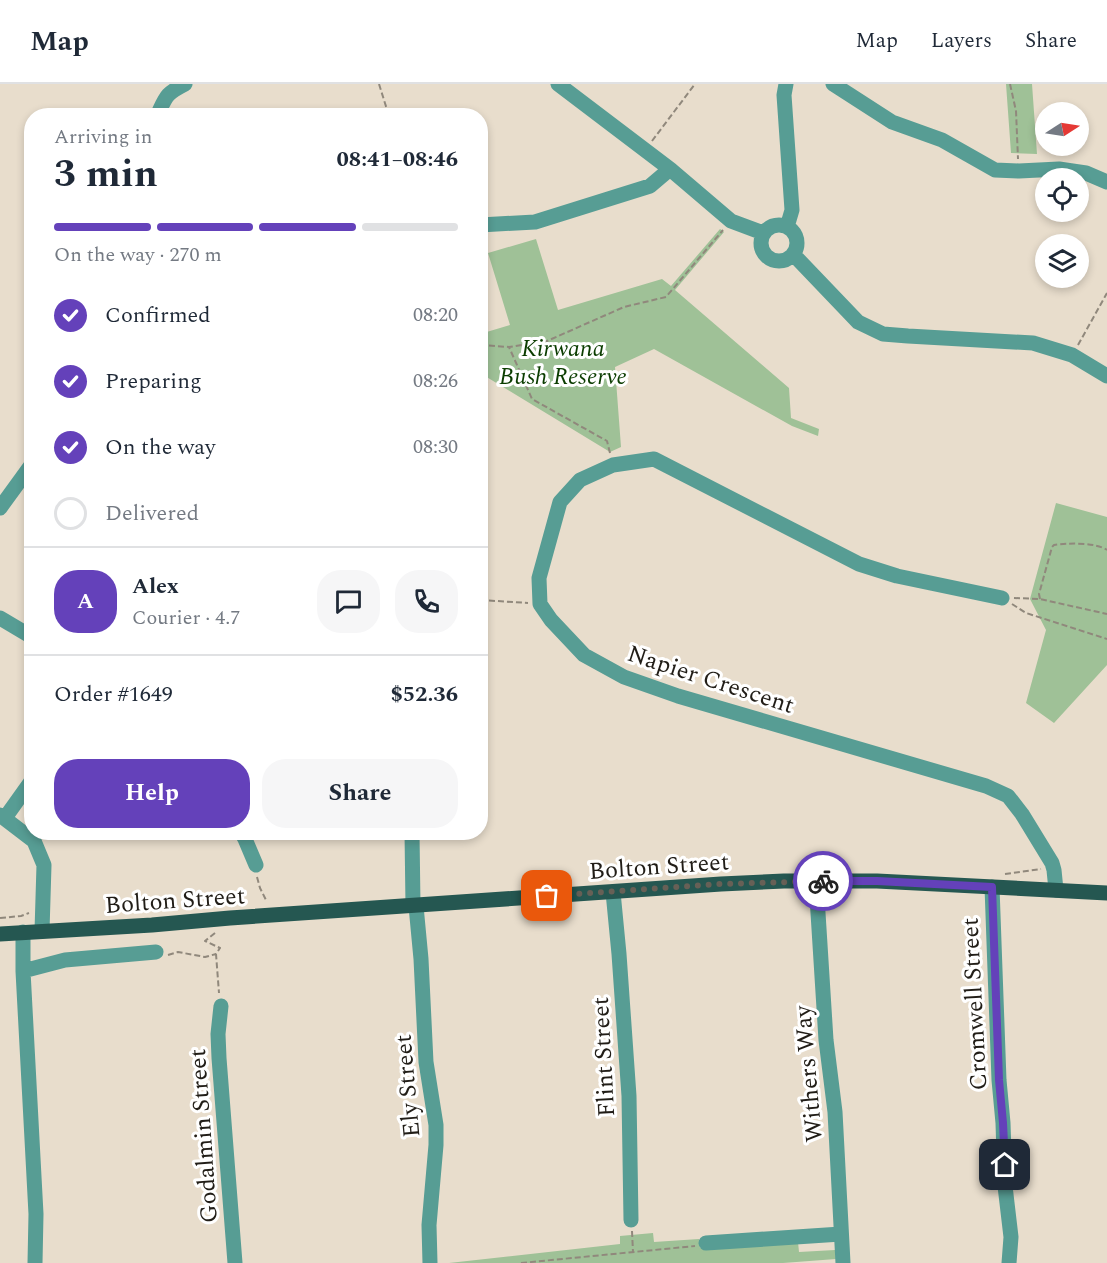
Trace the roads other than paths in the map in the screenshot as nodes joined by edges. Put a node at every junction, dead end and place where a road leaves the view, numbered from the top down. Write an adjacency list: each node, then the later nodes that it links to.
1 (185, 84): 5 (street)
2 (558, 84): 7 (street)
3 (786, 84): 10 (street)
4 (833, 84): 8 (street)
5 (168, 88): 6 (street)
6 (161, 108)
7 (670, 169): 9 (street); 11 (street)
8 (1107, 182)
9 (488, 225)
10 (787, 227): 11 (street); 12 (street)
11 (763, 233): 12 (street)
12 (793, 254): 13 (street)
13 (1107, 376)
14 (24, 475): 15 (street)
15 (0, 508)
16 (1002, 598): 28 (street, Napier Crescent)
17 (0, 618): 18 (street)
18 (24, 632)
19 (24, 790): 20 (street)
20 (2, 817): 21 (street)
21 (24, 834)
22 (33, 840): 32 (street)
23 (245, 840): 25 (street)
24 (412, 840): 31 (street, Ely Street)
25 (256, 866)
26 (816, 881): 27 (main road, Bolton Street); 29 (main road, Bolton Street); 39 (street, Withers Way)
27 (992, 887): 28 (main road, Bolton Street); 45 (street, Cromwell Street)
28 (1056, 890): 30 (main road, Bolton Street)
29 (613, 892): 31 (main road, Bolton Street); 38 (street, Flint Street)
30 (1107, 893)
31 (415, 906): 32 (main road, Bolton Street); 43 (street, Ely Street)
32 (42, 931): 33 (main road, Bolton Street)
33 (23, 932): 34 (main road, Bolton Street); 36 (street)
34 (0, 934)
35 (156, 952): 36 (street)
36 (23, 971): 41 (street)
37 (221, 1006): 42 (street, Godalmin Street)
38 (631, 1220)
39 (841, 1234): 40 (street); 44 (street, Withers Way)
40 (706, 1243)
41 (35, 1263)
42 (235, 1263)
43 (430, 1263)
44 (843, 1263)
45 (1009, 1263)

